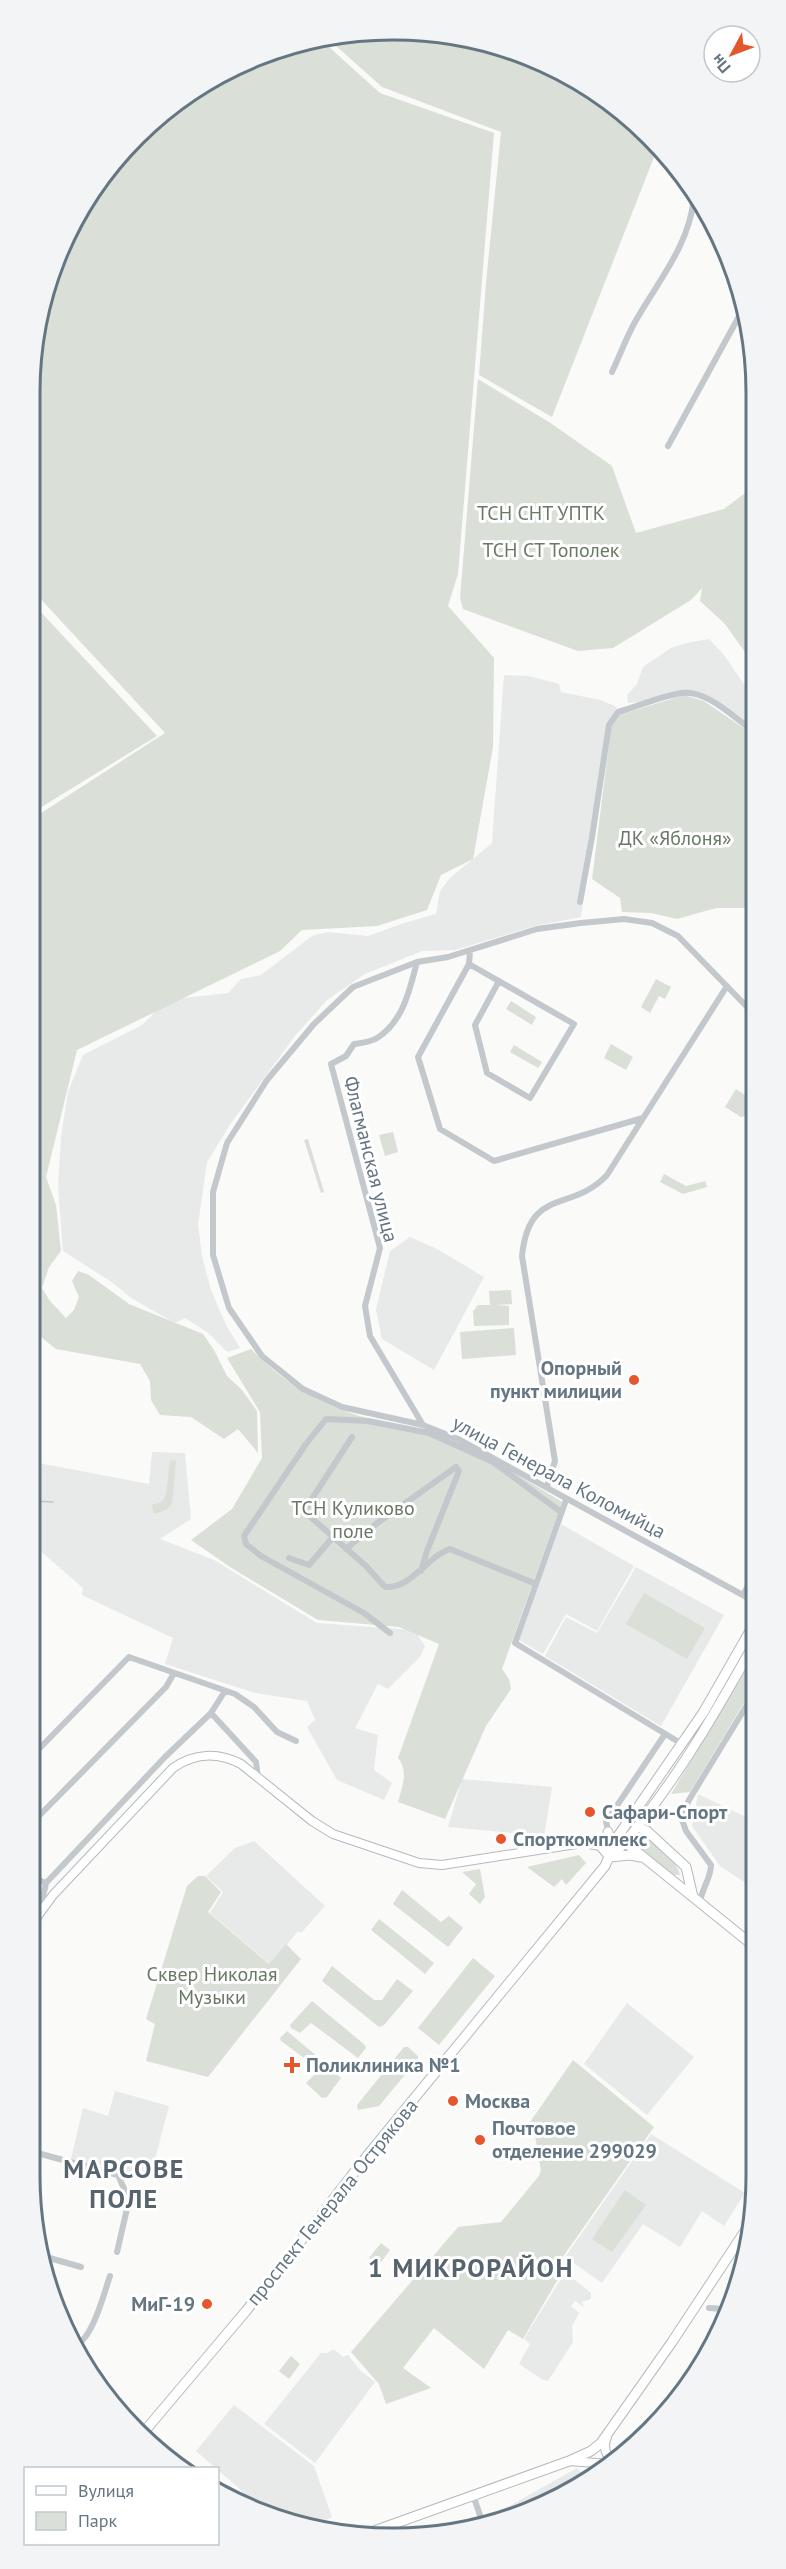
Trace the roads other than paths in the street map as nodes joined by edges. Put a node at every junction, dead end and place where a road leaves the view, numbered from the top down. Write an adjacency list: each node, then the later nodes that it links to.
1 (693, 208): 3 (street)
2 (738, 319): 4 (street)
3 (612, 372)
4 (668, 446)
5 (746, 726): 6 (street)
6 (580, 902)
7 (470, 951): 8 (street, улица Генерала Коломийца); 9 (street); 11 (street, улица Генерала Коломийца)
8 (417, 962): 14 (street, Флагманская улица); 14 (street, улица Генерала Коломийца)
9 (469, 964): 10 (street); 13 (street)
10 (500, 981): 10 (street)
11 (727, 986): 12 (street, улица Генерала Коломийца); 13 (street)
12 (746, 1006)
13 (643, 1118): 16 (street)
14 (423, 1425): 16 (street, улица Генерала Коломийца)
15 (352, 1437): 19 (street)
16 (547, 1486): 17 (street, улица Генерала Коломийца)
17 (566, 1500): 18 (street); 25 (street, улица Генерала Коломийца)
18 (561, 1512): 23 (street); 27 (street)
19 (333, 1537): 20 (street); 21 (street)
20 (346, 1549): 22 (street); 22 (street)
21 (289, 1558)
22 (421, 1572): 23 (street)
23 (536, 1584): 34 (street)
24 (746, 1589): 25 (street)
25 (743, 1594): 26 (street, улица Генерала Коломийца)
26 (746, 1596)
27 (390, 1633)
28 (746, 1638): 36 (main road, проспект Генерала Острякова)
29 (746, 1658): 40 (main road, проспект Генерала Острякова)
30 (174, 1673): 31 (street); 37 (street); 39 (street)
31 (225, 1691): 33 (street); 35 (street)
32 (746, 1707): 49 (street)
33 (211, 1713): 38 (street); 48 (street)
34 (665, 1734): 36 (street); 41 (street)
35 (296, 1741)
36 (682, 1744): 41 (main road, проспект Генерала Острякова)
37 (40, 1748)
38 (258, 1778): 42 (main road); 50 (main road)
39 (40, 1815)
40 (638, 1827): 41 (main road, проспект Генерала Острякова); 45 (main road)
41 (615, 1837): 42 (main road); 43 (main road, проспект Генерала Острякова); 43 (main road); 44 (main road)
42 (580, 1845): 43 (main road)
43 (610, 1858): 44 (main road); 62 (main road, проспект Генерала Острякова)
44 (649, 1860): 47 (main road)
45 (686, 1867): 47 (main road); 49 (main road)
46 (40, 1880): 48 (street)
47 (674, 1880): 49 (main road)
48 (46, 1882): 50 (street)
49 (697, 1900): 52 (main road)
50 (44, 1906): 51 (main road)
51 (40, 1914)
52 (746, 1940)
53 (40, 2154): 55 (street)
54 (740, 2239): 63 (main road)
55 (117, 2253)
56 (51, 2258): 57 (street)
57 (81, 2267)
58 (110, 2276): 61 (street)
59 (709, 2308): 60 (street)
60 (720, 2309)
61 (82, 2342)
62 (148, 2429)
63 (608, 2435): 64 (main road); 65 (main road)
64 (591, 2451): 66 (main road); 67 (main road)
65 (607, 2457)
66 (603, 2460)
67 (569, 2461): 68 (main road); 69 (main road)
68 (600, 2462)
69 (473, 2495): 70 (street); 71 (main road)
70 (481, 2517)
71 (382, 2528)

